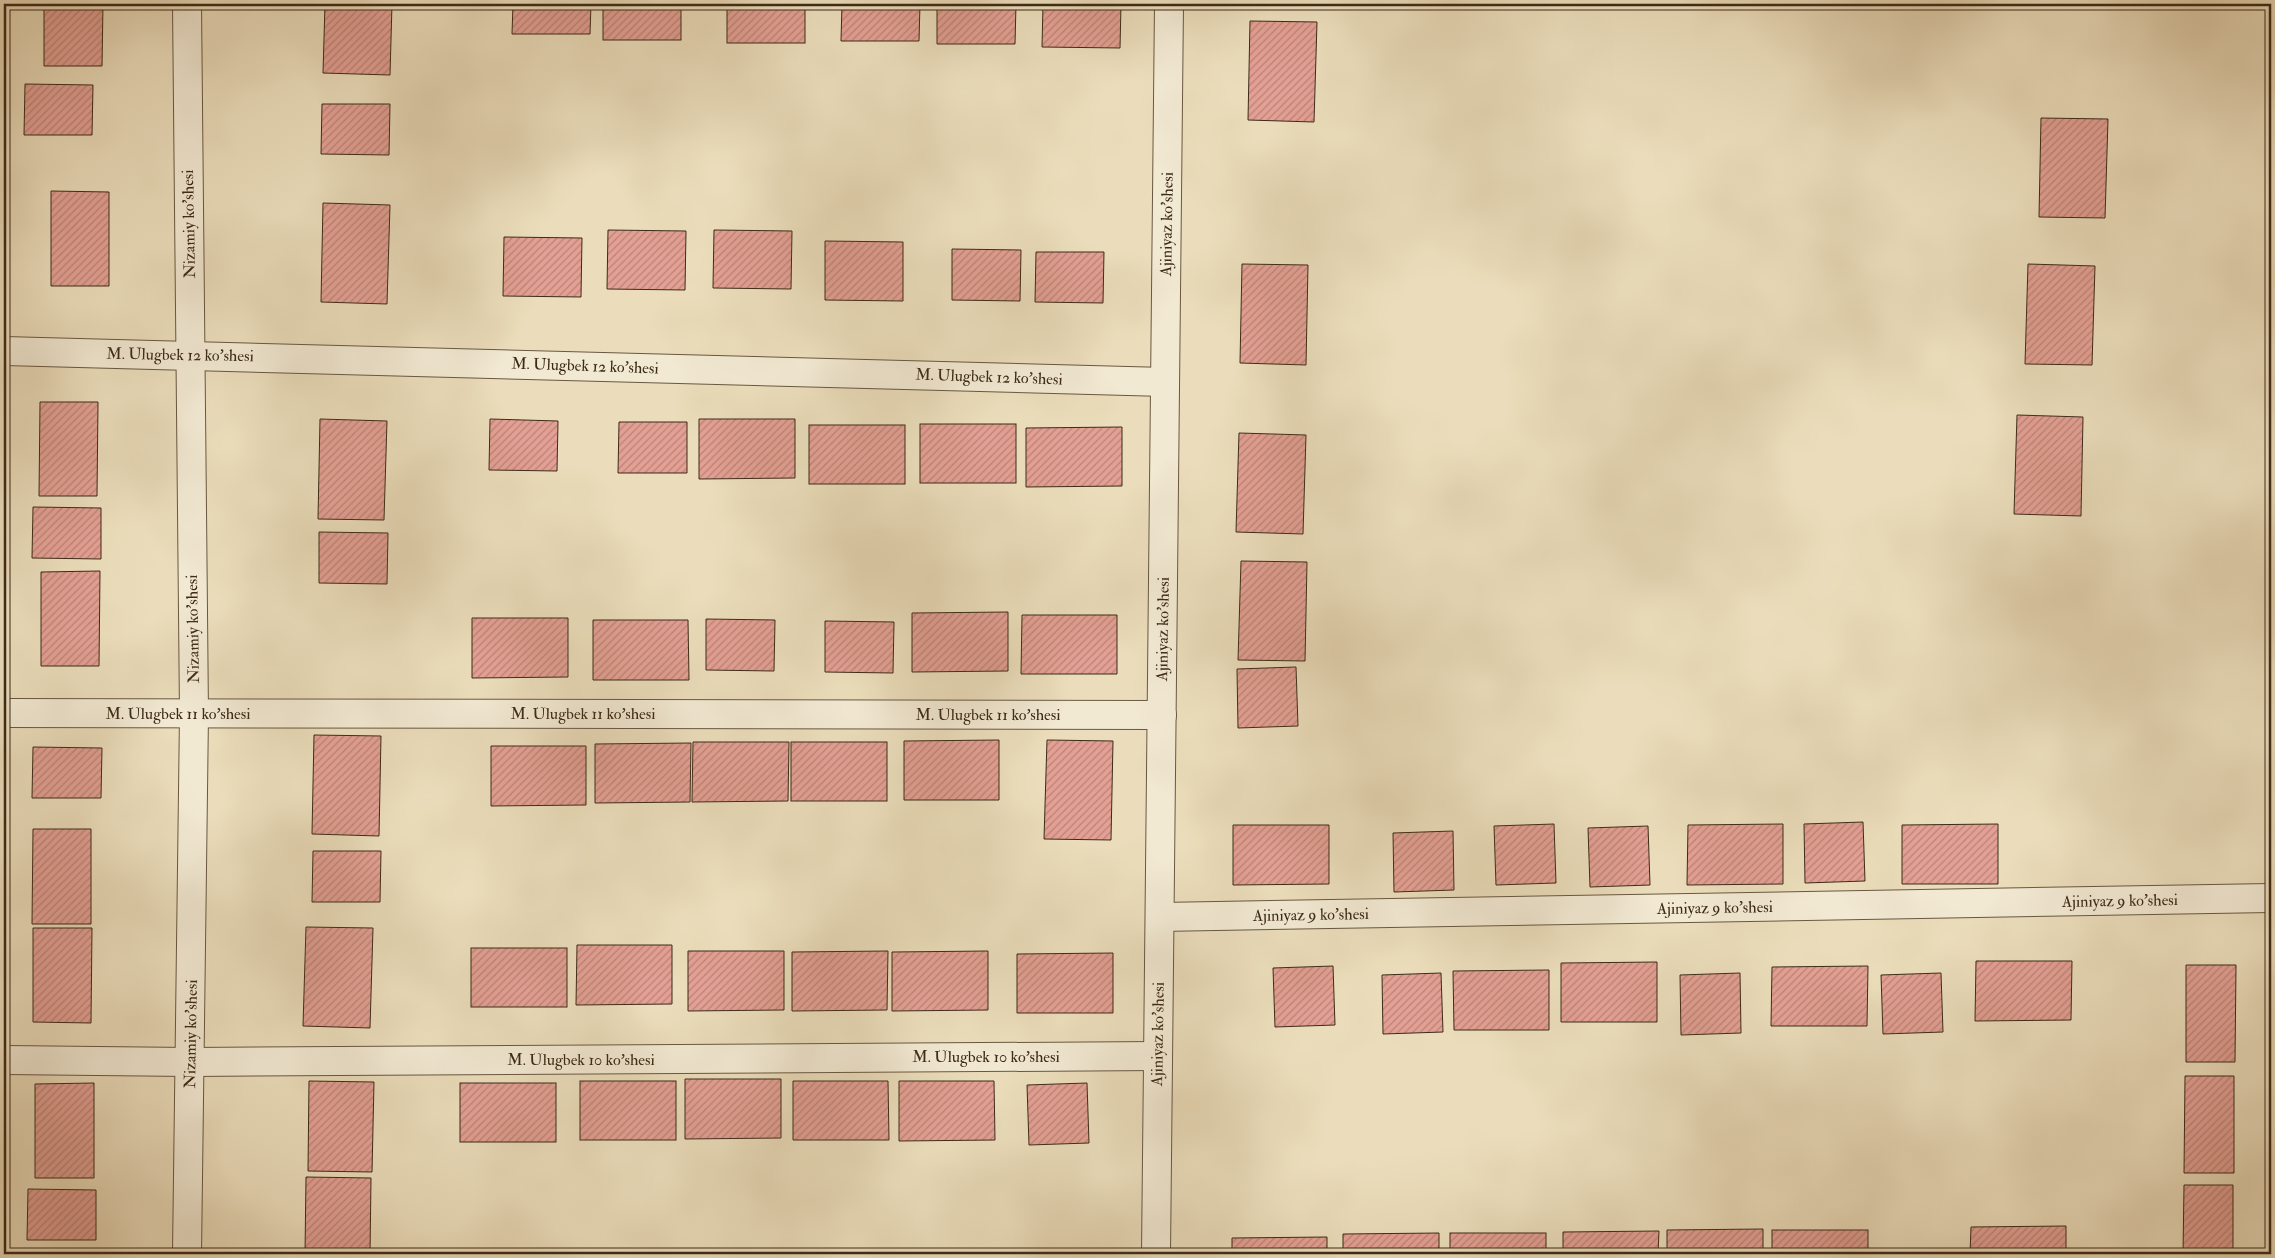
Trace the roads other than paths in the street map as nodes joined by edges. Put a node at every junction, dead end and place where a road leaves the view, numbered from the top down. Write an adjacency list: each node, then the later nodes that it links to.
1 (187, 4): 4 (street, Nizamiy ko'shesi)
2 (1170, 4): 5 (street, Ajiniyaz ko'shesi)
3 (4, 351): 4 (street, M. Ulugbek 12 ko'shesi)
4 (191, 355): 5 (street, M. Ulugbek 12 ko'shesi); 7 (street, Nizamiy ko'shesi)
5 (1165, 382): 8 (street, Ajiniyaz ko'shesi)
6 (4, 713): 7 (street, M. Ulugbek 11 ko'shesi)
7 (194, 714): 8 (street, M. Ulugbek 11 ko'shesi); 13 (street, Nizamiy ko'shesi)
8 (1162, 715): 10 (street, Ajiniyaz ko'shesi)
9 (2271, 898): 10 (street, Ajiniyaz 9 ko'shesi)
10 (1160, 918): 11 (street, Ajiniyaz ko'shesi)
11 (1158, 1056): 13 (street, M. Ulugbek 10 ko'shesi); 15 (street, Ajiniyaz ko'shesi)
12 (4, 1060): 13 (street, M. Ulugbek 10 ko'shesi)
13 (190, 1062): 14 (street, Nizamiy ko'shesi)
14 (187, 1254)
15 (1156, 1254)

